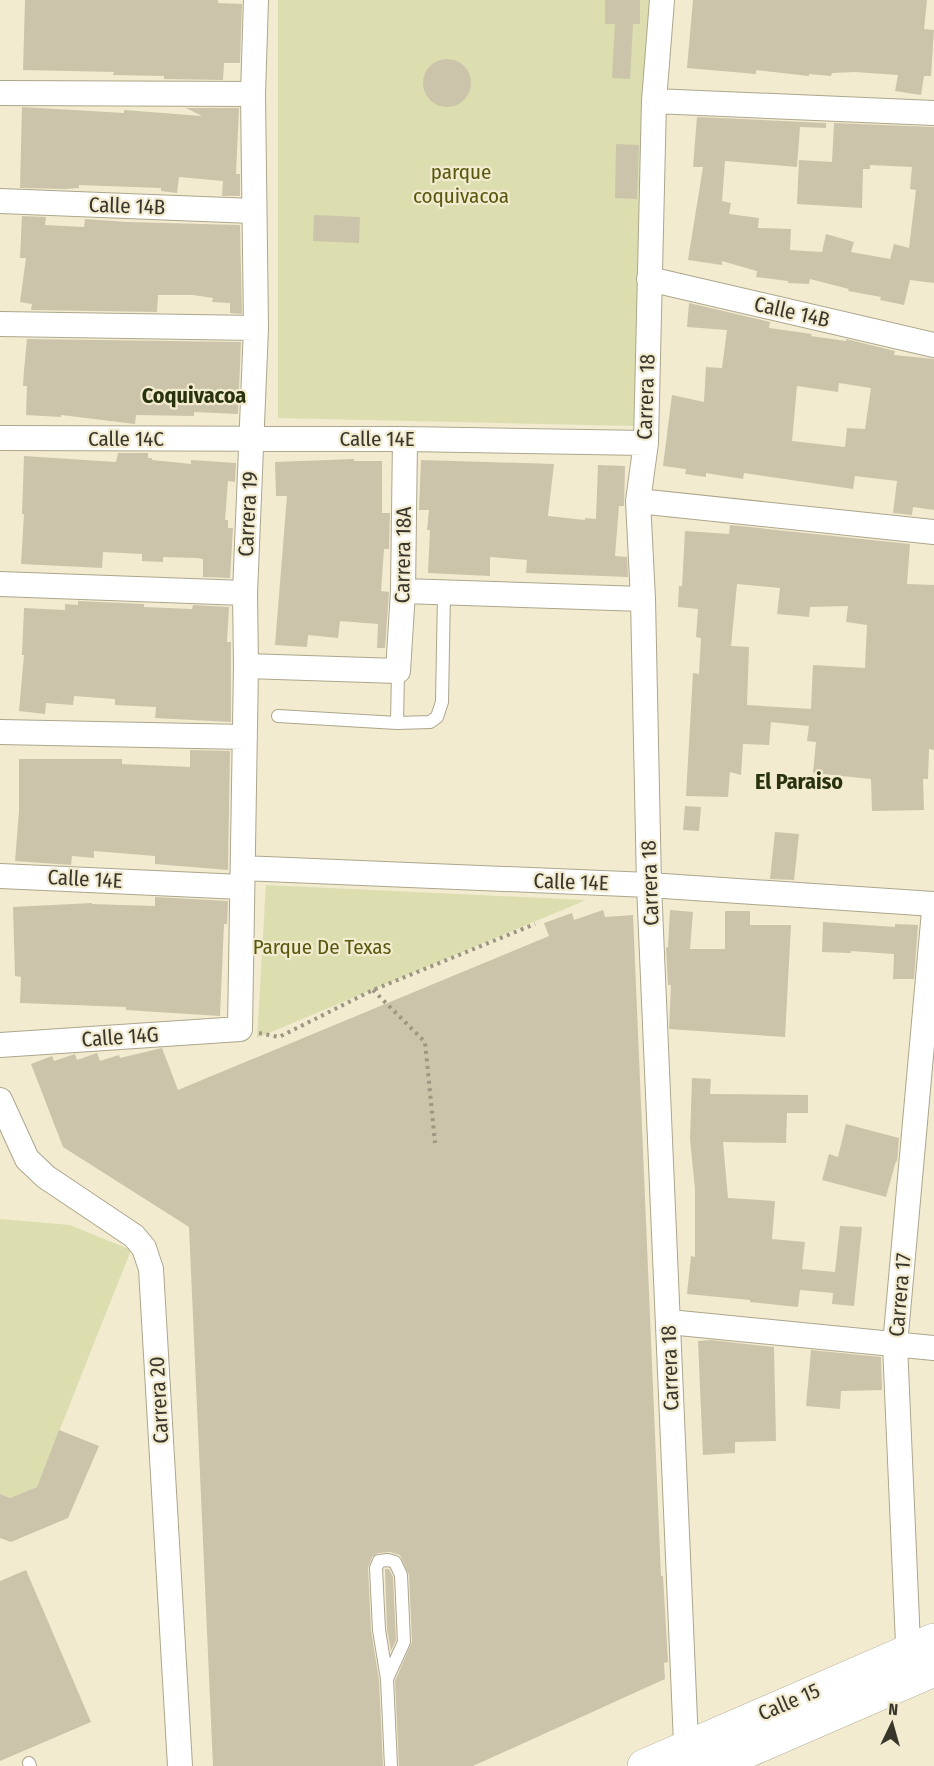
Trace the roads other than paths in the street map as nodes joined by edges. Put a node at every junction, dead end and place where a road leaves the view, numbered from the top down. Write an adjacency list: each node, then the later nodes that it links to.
1 (256, 0): 4 (street, Carrera 19)
2 (662, 0): 5 (street, Carrera 18)
3 (0, 93): 4 (street)
4 (253, 94): 8 (street, Carrera 19)
5 (654, 101): 6 (street); 9 (street, Carrera 18)
6 (934, 113)
7 (0, 201): 8 (street, Calle 14B)
8 (253, 211): 11 (street, Carrera 19)
9 (649, 279): 12 (street, Calle 14B); 16 (street, Carrera 18)
10 (0, 324): 11 (street)
11 (256, 328): 14 (street, Carrera 19)
12 (934, 345)
13 (0, 438): 14 (street, Calle 14C)
14 (252, 439): 15 (street, Calle 14E); 22 (street, Carrera 19)
15 (405, 439): 16 (street, Calle 14E); 20 (street, Carrera 18A)
16 (646, 443): 17 (street, Carrera 18)
17 (638, 501): 18 (street); 23 (street, Carrera 18)
18 (934, 532)
19 (0, 584): 22 (street)
20 (403, 591): 21 (street); 25 (street, Carrera 18A)
21 (444, 592): 23 (street); 27 (lane)
22 (245, 593): 24 (street, Carrera 19)
23 (644, 599): 32 (street, Carrera 18)
24 (246, 666): 25 (street); 29 (street, Carrera 19)
25 (398, 671): 27 (lane)
26 (278, 716): 27 (lane)
27 (397, 723)
28 (0, 732): 29 (street)
29 (245, 736): 31 (street, Carrera 19)
30 (0, 876): 31 (street, Calle 14E)
31 (242, 878): 32 (street, Calle 14E); 35 (street, Carrera 19)
32 (649, 885): 33 (street, Calle 14E); 38 (street, Carrera 18)
33 (934, 904)
34 (934, 911): 39 (street, Carrera 17)
35 (240, 1029): 36 (street, Calle 14G)
36 (0, 1045)
37 (0, 1100): 44 (street, Carrera 20)
38 (669, 1322): 39 (street); 43 (street, Carrera 18)
39 (895, 1345): 40 (street); 41 (street, Carrera 17)
40 (934, 1348)
41 (921, 1661): 43 (highway, Calle 15); 47 (highway, Calle 15)
42 (387, 1679): 42 (lane); 45 (lane)
43 (687, 1756): 46 (highway, Calle 15)
44 (180, 1766)
45 (391, 1766)
46 (644, 1766)
47 (713, 1766)

